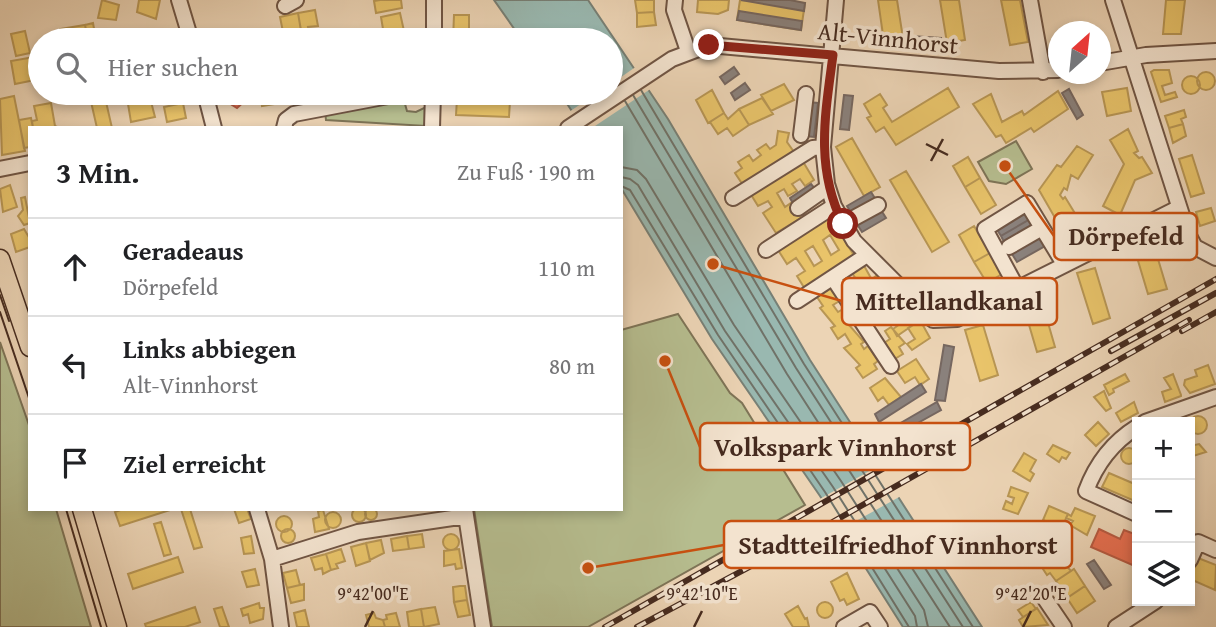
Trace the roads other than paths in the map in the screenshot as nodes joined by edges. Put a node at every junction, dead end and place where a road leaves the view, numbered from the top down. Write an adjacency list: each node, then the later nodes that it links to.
1 (179, 0): 7 (street)
2 (434, 0): 8 (street)
3 (675, 0): 9 (street)
4 (836, 0): 11 (street)
5 (1030, 0): 15 (street)
6 (1113, 0): 12 (street)
7 (187, 28)
8 (434, 28)
9 (688, 51): 11 (street, Alt-Vinnhorst); 16 (street, Alt-Vinnhorst)
10 (1216, 51): 12 (street)
11 (833, 55): 15 (street, Alt-Vinnhorst); 27 (street)
12 (1131, 57): 13 (street); 35 (street)
13 (1111, 61)
14 (1048, 71): 15 (street, Alt-Vinnhorst)
15 (1043, 72)
16 (623, 91)
17 (806, 94): 26 (street)
18 (208, 105): 22 (street)
19 (341, 105): 23 (street)
20 (433, 105): 24 (street)
21 (602, 105): 25 (street, Alt-Vinnhorst)
22 (213, 126)
23 (285, 126)
24 (432, 126)
25 (571, 126)
26 (800, 135)
27 (822, 147): 30 (street); 31 (street)
28 (28, 163): 29 (street)
29 (0, 169)
30 (828, 187): 33 (street); 34 (street)
31 (733, 198)
32 (878, 205): 36 (street)
33 (834, 206): 36 (street); 40 (street)
34 (798, 208)
35 (1178, 208): 41 (street); 43 (street)
36 (843, 224): 42 (street)
37 (1042, 228): 39 (street); 45 (street); 47 (street)
38 (1071, 231): 41 (street)
39 (1009, 247)
40 (765, 250)
41 (1085, 254): 45 (street)
42 (867, 255): 46 (street); 47 (street)
43 (1216, 258)
44 (0, 259): 49 (main road)
45 (1064, 264): 47 (street)
46 (833, 278): 48 (street); 50 (street)
47 (1017, 288)
48 (797, 301)
49 (28, 341)
50 (891, 366)
51 (1216, 397): 52 (street)
52 (1159, 417)
53 (1132, 431): 56 (street)
54 (83, 511): 63 (main road)
55 (258, 511): 60 (street)
56 (1132, 512)
57 (466, 513): 60 (street); 65 (street)
58 (1195, 540): 59 (street)
59 (1216, 550)
60 (272, 559): 64 (street)
61 (1045, 599): 68 (street)
62 (1148, 606): 69 (street)
63 (117, 627)
64 (281, 627)
65 (483, 627)
66 (844, 627): 67 (street)
67 (880, 627)
68 (1064, 627)
69 (1116, 627)

